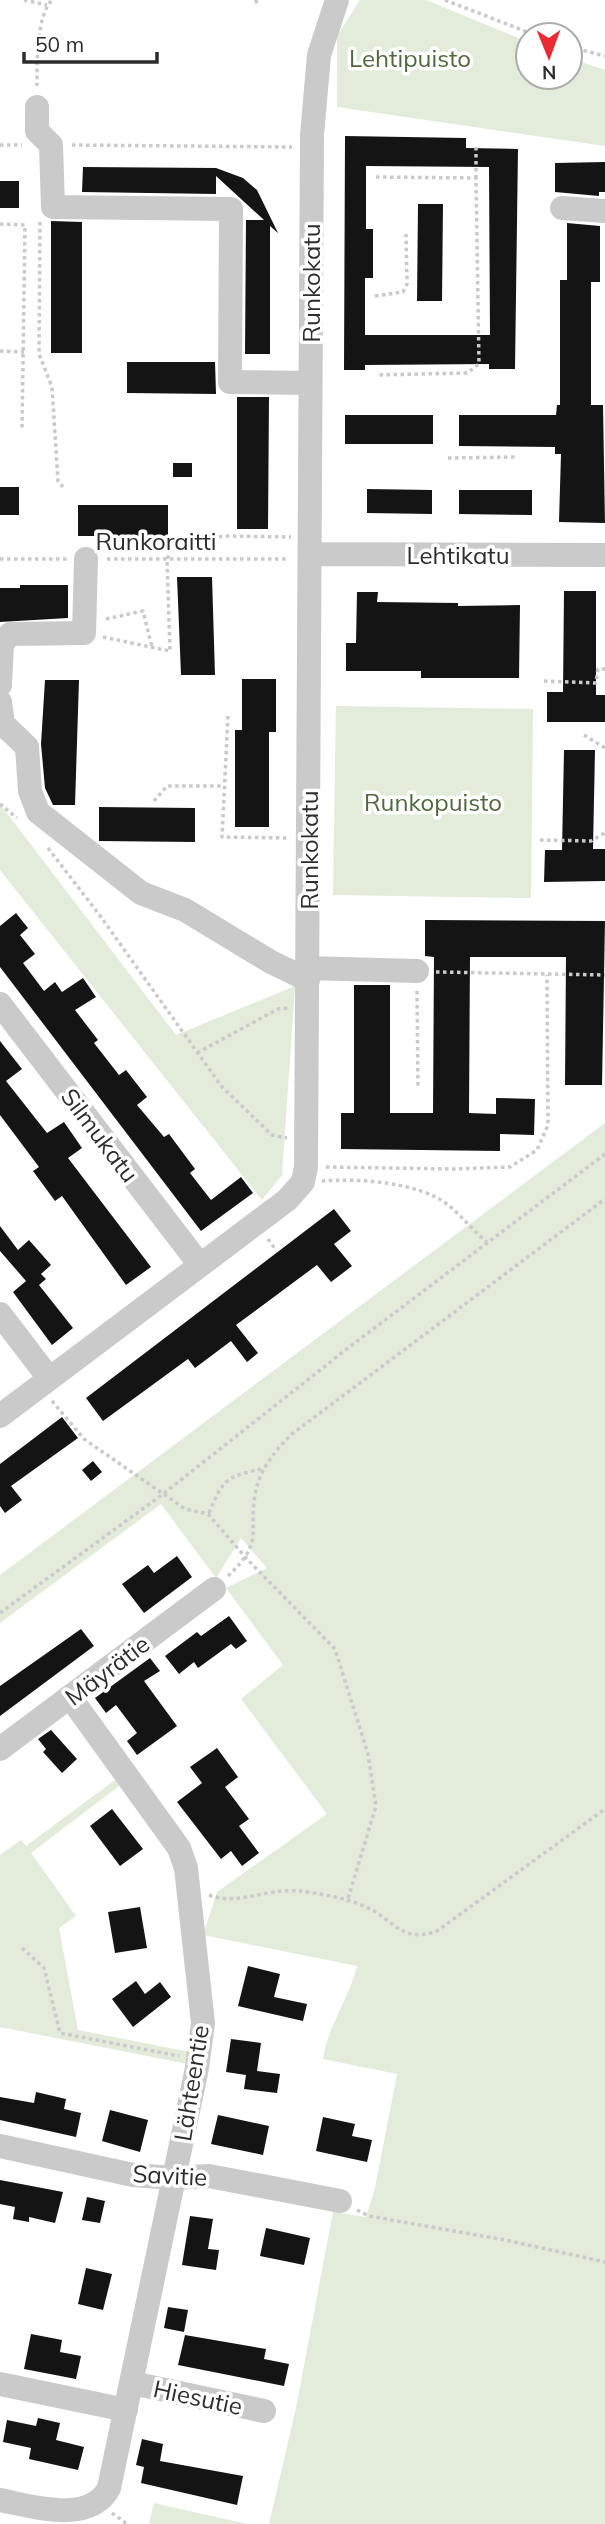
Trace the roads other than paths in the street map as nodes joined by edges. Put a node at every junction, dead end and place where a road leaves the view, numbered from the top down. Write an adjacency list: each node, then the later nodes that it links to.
1 (337, 0): 5 (street, Runkokatu)
2 (37, 107): 5 (street)
3 (562, 208): 4 (street)
4 (605, 211)
5 (310, 383): 6 (street, Runkokatu)
6 (302, 546): 7 (street, Lehtikatu); 12 (street, Runkokatu)
7 (605, 555)
8 (86, 559): 9 (street)
9 (0, 685)
10 (0, 702): 12 (street)
11 (417, 971): 12 (street)
12 (308, 974): 14 (street, Runkokatu)
13 (0, 1004): 14 (street, Silmukatu)
14 (200, 1265): 16 (street)
15 (0, 1314): 16 (street)
16 (44, 1382): 17 (street)
17 (0, 1416)
18 (214, 1589): 19 (street, Mäyrätie)
19 (70, 1697): 20 (street, Mäyrätie); 22 (street, Lähteentie)
20 (0, 1749)
21 (0, 2146): 22 (street, Savitie)
22 (174, 2178): 23 (street, Savitie); 25 (street, Lähteentie)
23 (340, 2201)
24 (0, 2384): 26 (street, Hiesutie)
25 (132, 2384): 26 (street, Lähteentie); 27 (street, Hiesutie)
26 (126, 2410): 28 (street, Lähteentie)
27 (264, 2411)
28 (0, 2500)

